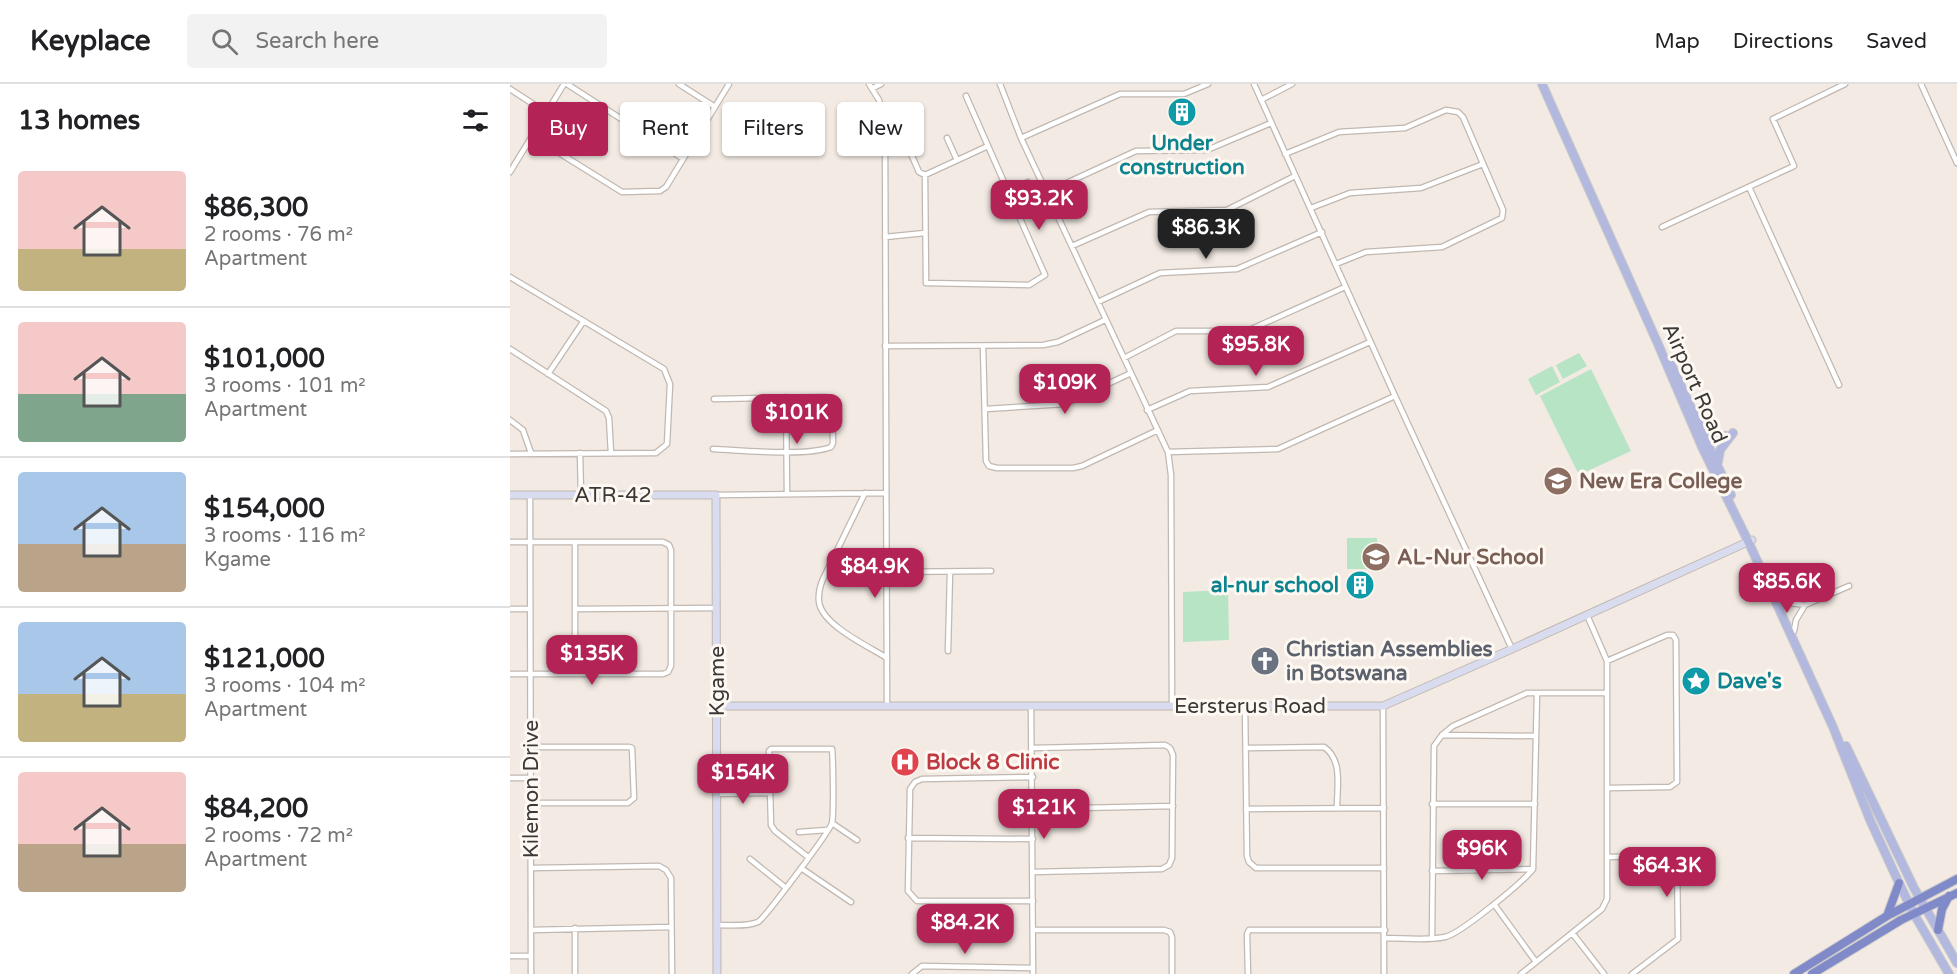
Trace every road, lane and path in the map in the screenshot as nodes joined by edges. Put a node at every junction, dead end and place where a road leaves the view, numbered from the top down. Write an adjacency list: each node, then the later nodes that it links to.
1 (566, 84): 17 (street); 27 (street)
2 (679, 84): 18 (street)
3 (729, 84): 18 (street)
4 (882, 84): 12 (street)
5 (1000, 84): 21 (street)
6 (1208, 84): 21 (street)
7 (1254, 84): 15 (street)
8 (1292, 84): 15 (street)
9 (1542, 84): 51 (main road, Airport Road)
10 (1845, 84): 35 (street)
11 (1921, 84): 29 (street)
12 (871, 86): 42 (street)
13 (510, 89): 16 (street)
14 (966, 96): 23 (street)
15 (1261, 100): 19 (street)
16 (531, 102)
17 (554, 102)
18 (715, 107): 27 (street)
19 (1271, 123): 24 (street); 37 (street)
20 (947, 138): 28 (street)
21 (1021, 138): 37 (street)
22 (528, 143): 31 (street)
23 (988, 146): 28 (street); 36 (street)
24 (1285, 154): 30 (street); 33 (street)
25 (565, 156): 27 (street)
26 (912, 156): 32 (street)
27 (682, 158)
28 (957, 160): 32 (street)
29 (1957, 163)
30 (1483, 164): 38 (street); 44 (street)
31 (510, 172)
32 (925, 175): 41 (street)
33 (1296, 176): 38 (street); 43 (street)
34 (1028, 182): 36 (street)
35 (1749, 187): 39 (street); 58 (street)
36 (1008, 191): 41 (street)
37 (1047, 192): 43 (street)
38 (1311, 208): 40 (street)
39 (1662, 227)
40 (1322, 232): 44 (street); 47 (street)
41 (925, 233): 42 (street)
42 (885, 237): 52 (street)
43 (1072, 246): 47 (street)
44 (1336, 264): 46 (street)
45 (510, 277): 49 (street)
46 (1345, 287): 50 (street); 55 (street)
47 (1098, 302): 48 (street)
48 (1105, 320): 53 (street); 55 (street)
49 (583, 322): 57 (street); 72 (street)
50 (1370, 342): 59 (street); 63 (street)
51 (1658, 344): 64 (main road); 82 (main road, Airport Road)
52 (885, 346): 53 (street); 76 (street)
53 (983, 347): 62 (street)
54 (510, 349): 57 (street)
55 (1124, 358): 56 (street)
56 (1131, 373): 62 (street); 63 (street)
57 (548, 374): 72 (street)
58 (1839, 385)
59 (1395, 396): 69 (street); 99 (street)
60 (786, 397): 61 (street); 68 (street); 68 (street)
61 (714, 399)
62 (986, 409): 66 (street)
63 (1147, 410): 66 (street)
64 (1696, 417): 74 (main road); 74 (main road)
65 (510, 420): 70 (street)
66 (1158, 430): 69 (street)
67 (713, 450): 68 (street)
68 (786, 451): 77 (street)
69 (1168, 452): 112 (street)
70 (531, 453): 71 (street); 73 (street)
71 (580, 453): 72 (street); 80 (street)
72 (611, 453)
73 (510, 454)
74 (1718, 466): 82 (main road)
75 (865, 493): 76 (street); 77 (street); 101 (street)
76 (886, 493): 87 (street)
77 (787, 494): 81 (street)
78 (510, 495): 79 (street, ATR-42)
79 (530, 495): 80 (street, ATR-42); 84 (street, Kilemon Drive)
80 (581, 495): 81 (street, ATR-42)
81 (716, 495): 93 (street, Kgame)
82 (1750, 541): 90 (main road); 97 (street, Eersterus Road); 114 (main road, Airport Road)
83 (510, 542): 84 (street)
84 (530, 542): 85 (street); 95 (street, Kilemon Drive)
85 (575, 542): 92 (street); 96 (street)
86 (991, 571): 88 (street)
87 (886, 572): 88 (street); 101 (street)
88 (950, 572): 100 (street)
89 (1849, 586): 91 (street)
90 (1777, 595): 91 (street); 98 (main road)
91 (1805, 606): 98 (street)
92 (670, 608): 93 (street); 96 (street); 105 (street)
93 (717, 608): 109 (street, Kgame)
94 (510, 609): 95 (street)
95 (530, 609): 104 (street, Kilemon Drive)
96 (575, 609): 105 (street)
97 (1587, 615): 99 (street, Eersterus Road); 102 (street)
98 (1794, 631): 114 (main road)
99 (1512, 650): 113 (street, Eersterus Road)
100 (948, 651)
101 (887, 658): 110 (street)
102 (1606, 661): 107 (street); 123 (street)
103 (510, 674): 104 (street)
104 (531, 674): 105 (street); 117 (street, Kilemon Drive)
105 (575, 674)
106 (1537, 693): 107 (street); 115 (street); 116 (street)
107 (1607, 693): 123 (street)
108 (1245, 705): 112 (street, Eersterus Road); 113 (street, Eersterus Road); 119 (street)
109 (717, 706): 110 (street, Eersterus Road); 125 (street, Kgame)
110 (887, 706): 111 (street, Eersterus Road)
111 (1032, 706): 112 (street, Eersterus Road); 118 (street)
112 (1172, 706)
113 (1383, 706): 131 (street)
114 (1835, 726): 150 (main road); 153 (main road)
115 (1442, 735): 116 (street); 127 (street)
116 (1536, 736): 128 (street)
117 (531, 747): 122 (street, Kilemon Drive); 126 (street)
118 (1033, 748): 120 (street); 129 (street)
119 (1246, 748): 130 (street); 133 (street)
120 (1033, 777): 132 (street); 137 (street)
121 (510, 778): 122 (street)
122 (531, 778): 126 (street, Kilemon Drive)
123 (1608, 788): 140 (street)
124 (770, 793): 125 (street); 134 (street); 141 (street)
125 (716, 794): 161 (street, Kgame)
126 (531, 803): 144 (street, Kilemon Drive)
127 (1432, 804): 128 (street); 147 (street)
128 (1535, 804): 146 (street)
129 (1173, 806): 132 (street); 148 (street)
130 (1337, 808): 131 (street); 133 (street)
131 (1384, 808): 145 (street)
132 (1033, 809): 138 (street)
133 (1246, 809): 145 (street)
134 (832, 823): 135 (street); 139 (street)
135 (827, 830): 136 (street); 141 (street)
136 (799, 832)
137 (908, 838): 138 (street); 154 (street)
138 (1033, 839): 148 (street)
139 (857, 840)
140 (1608, 856): 168 (street); 186 (street)
141 (808, 857): 143 (street)
142 (750, 859): 151 (street)
143 (801, 867): 151 (street); 155 (street)
144 (531, 868): 162 (street); 164 (street, Kilemon Drive)
145 (1384, 868): 166 (street)
146 (1533, 869): 147 (street); 156 (street)
147 (1432, 871): 170 (street)
148 (1033, 872): 154 (street)
149 (1957, 879): 153 (highway)
150 (1899, 883): 157 (main road); 160 (highway)
151 (786, 888): 161 (street)
152 (1953, 894): 158 (highway); 167 (highway)
153 (1919, 898): 157 (highway); 158 (main road)
154 (1033, 901): 165 (street)
155 (850, 902)
156 (1494, 904): 170 (street); 173 (street)
157 (1909, 904): 159 (main road); 160 (highway)
158 (1924, 908): 159 (highway); 167 (main road)
159 (1914, 914): 188 (highway); 189 (main road)
160 (1887, 916): 187 (highway)
161 (717, 926): 179 (street, Kgame)
162 (671, 927): 163 (street); 178 (street)
163 (575, 928): 164 (street); 177 (street)
164 (531, 930): 172 (street, Kilemon Drive)
165 (1034, 930): 175 (street); 181 (street)
166 (1384, 930): 169 (street); 182 (street)
167 (1938, 930): 174 (main road)
168 (1573, 934): 173 (street); 185 (street)
169 (1384, 938): 170 (street); 183 (street)
170 (1432, 938)
171 (510, 956): 172 (street)
172 (531, 956): 176 (street, Kilemon Drive)
173 (1536, 962): 184 (street)
174 (1957, 963)
175 (1033, 971): 180 (street)
176 (531, 974)
177 (575, 974)
178 (672, 974)
179 (717, 974)
180 (912, 974)
181 (1172, 974)
182 (1248, 974)
183 (1384, 974)
184 (1523, 974)
185 (1604, 974)
186 (1632, 974)
187 (1794, 974)
188 (1812, 974)
189 (1949, 974)

